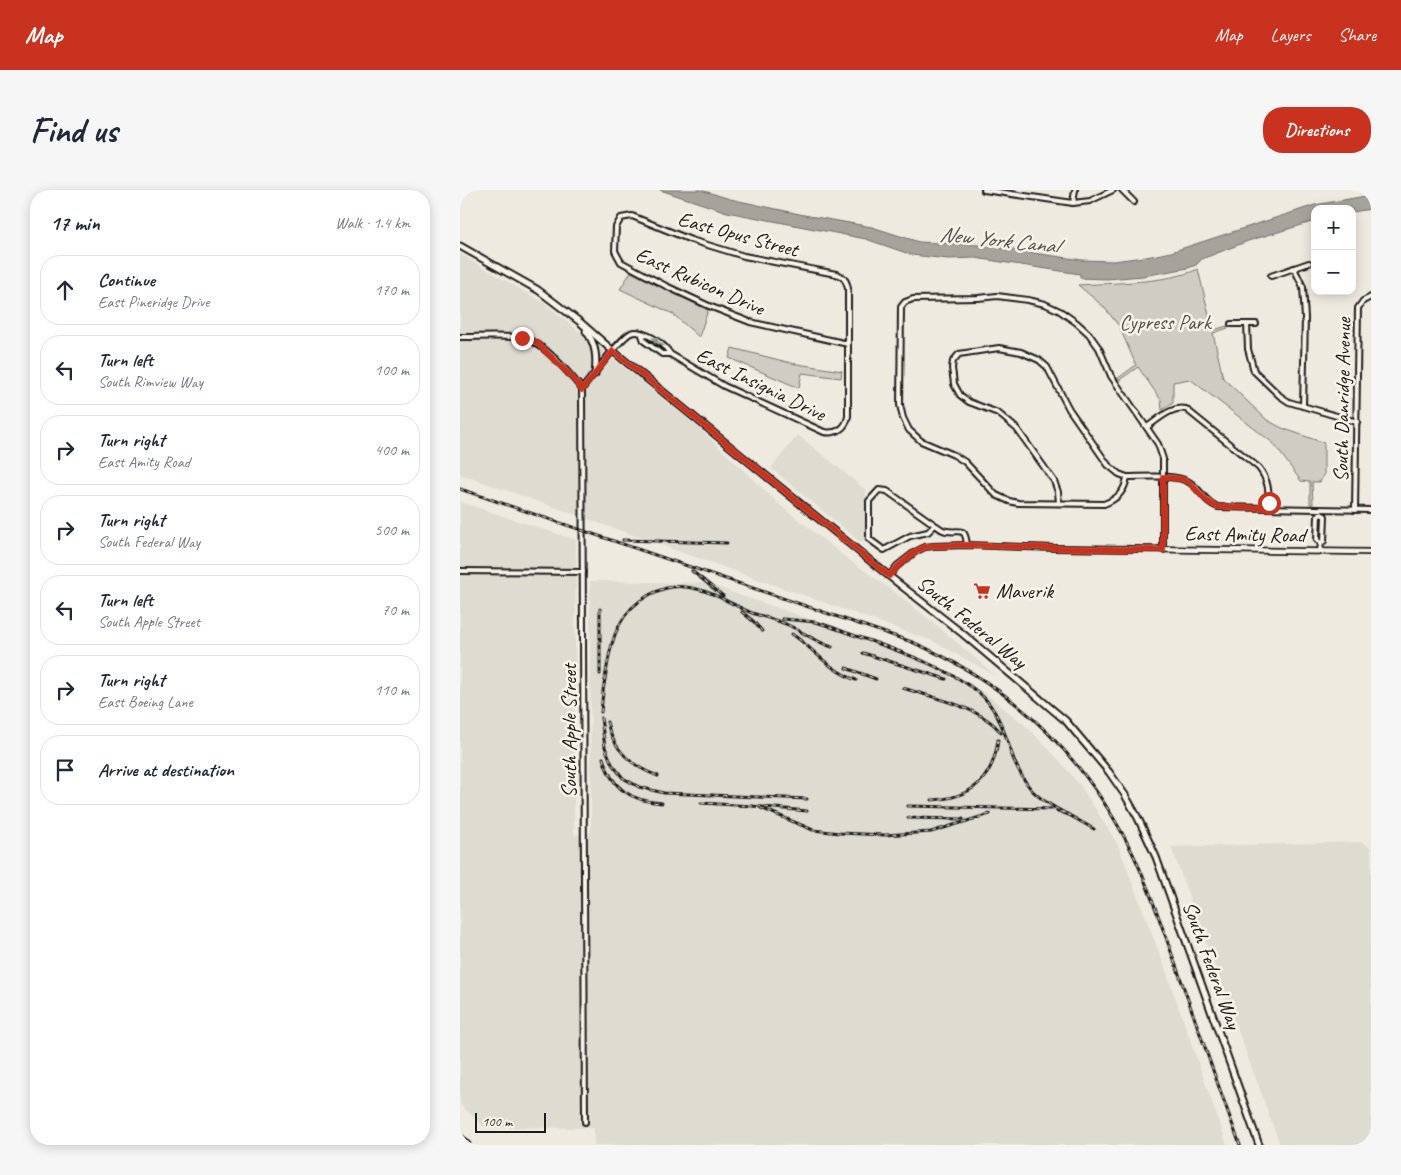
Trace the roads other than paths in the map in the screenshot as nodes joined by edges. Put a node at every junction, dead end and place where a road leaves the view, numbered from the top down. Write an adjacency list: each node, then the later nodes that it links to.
1 (984, 190): 6 (street)
2 (1075, 190): 6 (street)
3 (1112, 190): 6 (street)
4 (1122, 190): 5 (street)
5 (1134, 202)
6 (1073, 204)
7 (626, 216): 19 (street, East Opus Street); 19 (street, East Rubicon Drive)
8 (460, 246): 13 (main road, South Federal Way)
9 (1309, 263): 10 (street)
10 (1294, 268): 11 (street); 24 (street)
11 (1271, 276)
12 (1371, 297): 25 (street, South Danridge Avenue)
13 (580, 322): 20 (main road, South Federal Way); 22 (main road)
14 (1231, 324): 15 (street)
15 (1247, 324): 16 (street); 24 (street)
16 (1256, 324)
17 (642, 335): 20 (street); 21 (street, East Insignia Drive, one-way to 17); 21 (street, East Insignia Drive)
18 (460, 337): 23 (street)
19 (848, 344): 21 (street, East Insignia Drive)
20 (613, 351): 22 (street); 43 (main road, South Federal Way)
21 (670, 354)
22 (595, 374): 23 (street)
23 (582, 390): 42 (street, South Apple Street)
24 (1303, 406): 25 (street)
25 (1357, 422): 32 (street, South Danridge Avenue)
26 (1147, 428): 28 (street); 29 (street); 30 (street)
27 (1127, 477): 28 (street); 29 (street); 29 (street)
28 (1163, 477): 30 (street); 38 (street)
29 (1058, 503)
30 (1269, 508): 31 (street)
31 (1321, 509): 32 (street); 34 (street, South Danridge Avenue)
32 (1355, 510): 33 (street)
33 (1371, 510)
34 (1321, 514): 36 (street, South Danridge Avenue); 36 (street, South Danridge Avenue)
35 (935, 525): 35 (street); 37 (street)
36 (1321, 542): 39 (street, South Danridge Avenue)
37 (967, 545): 38 (street, East Amity Road); 43 (street, East Amity Road)
38 (1163, 550): 39 (street, East Amity Road)
39 (1320, 551): 40 (street, East Amity Road)
40 (1371, 552)
41 (460, 571): 42 (street)
42 (583, 572): 44 (street, South Apple Street)
43 (889, 576): 47 (main road, South Federal Way)
44 (585, 1122)
45 (460, 1139): 46 (highway)
46 (466, 1145)
47 (1260, 1145)

